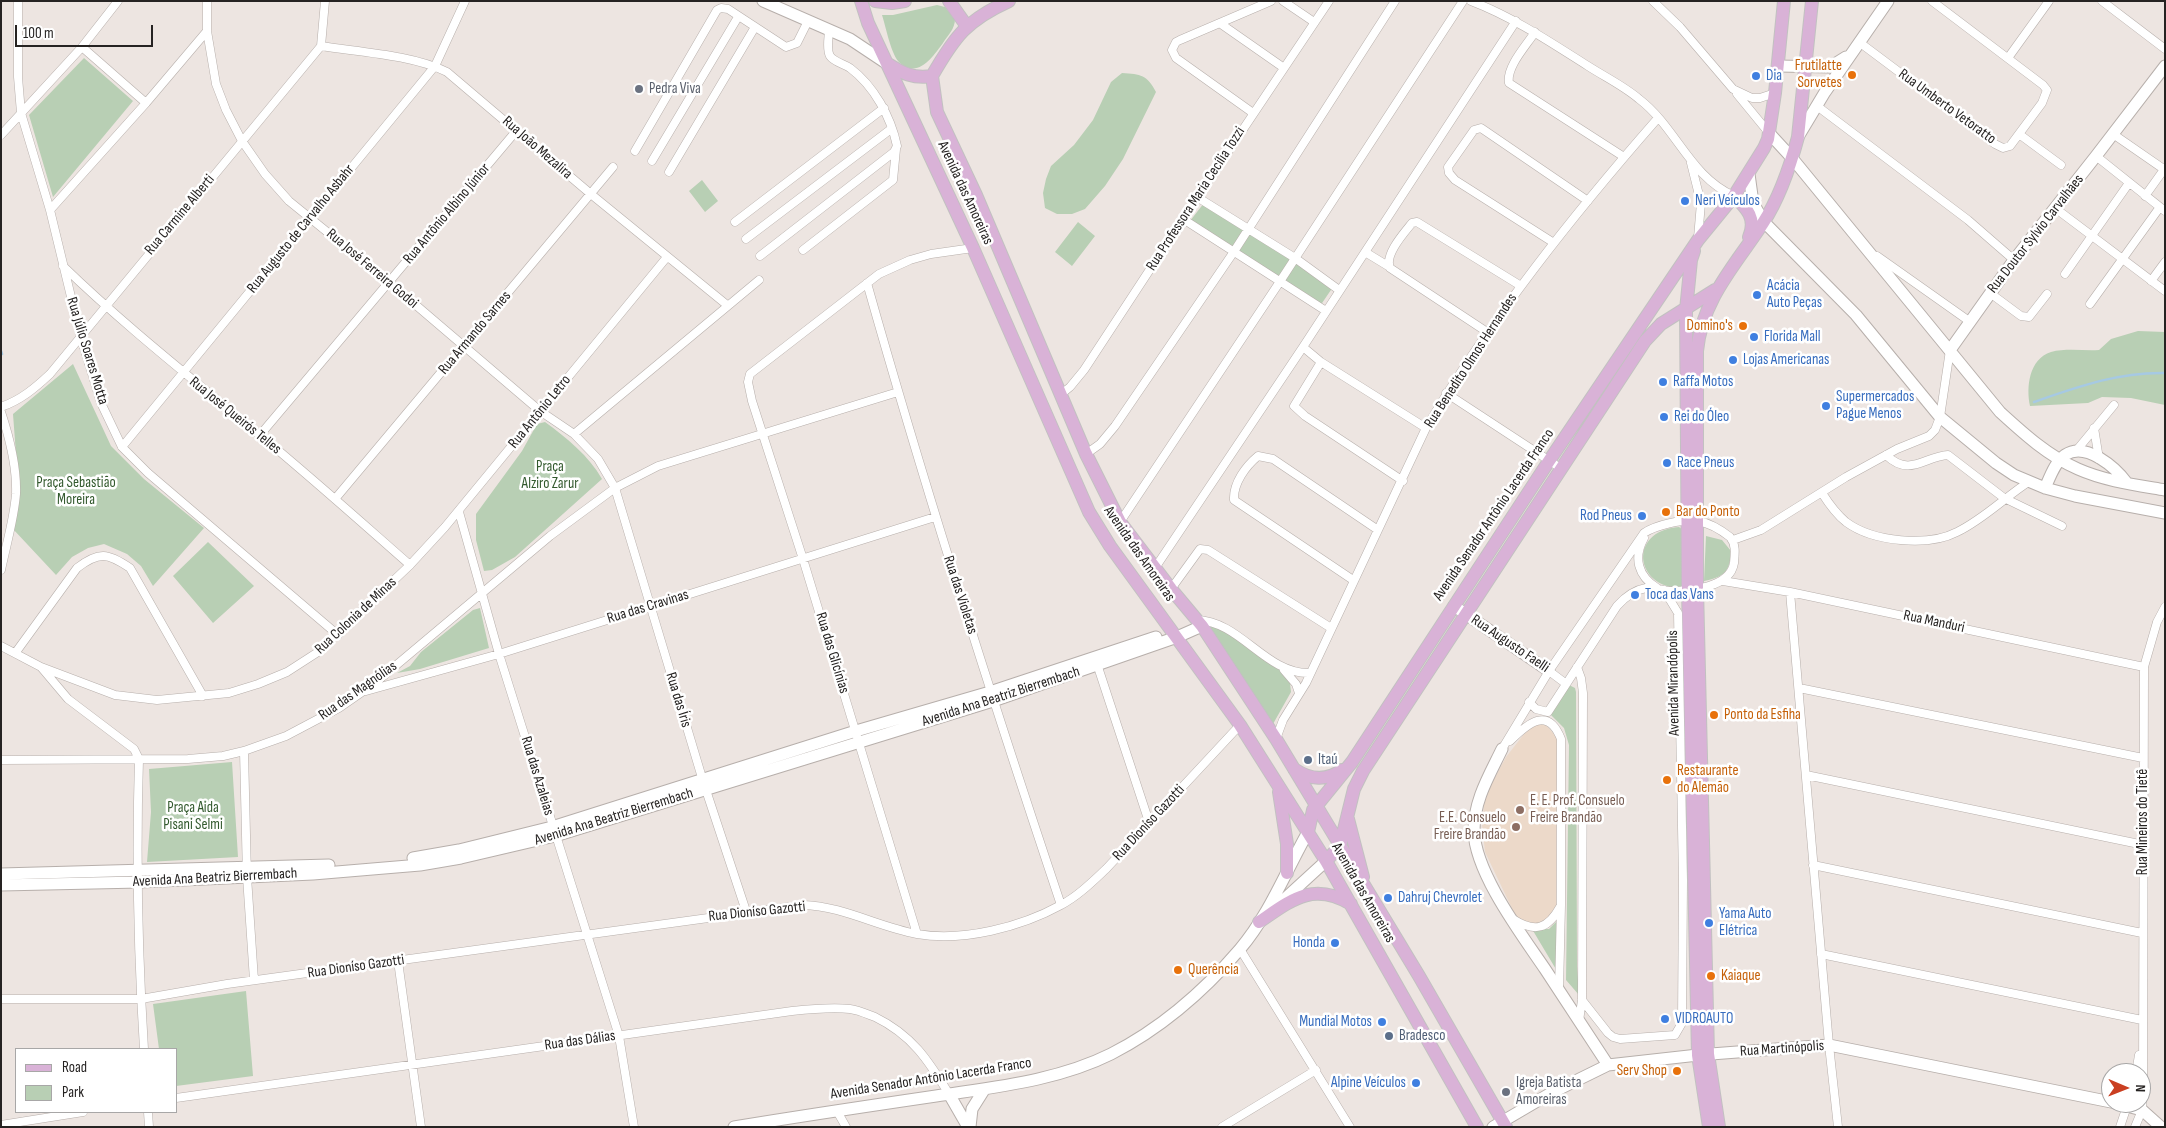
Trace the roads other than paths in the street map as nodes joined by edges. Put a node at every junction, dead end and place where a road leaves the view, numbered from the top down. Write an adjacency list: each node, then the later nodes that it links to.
1 (18, 1): 53 (street, Rua Júlio Soares Motta)
2 (118, 1): 37 (street)
3 (207, 1): 33 (street, Rua José Ferreira Godoi)
4 (325, 1): 36 (street)
5 (465, 1): 42 (street, Rua Augusto de Carvalho Asbahr)
6 (763, 1): 26 (street)
7 (861, 1): 41 (main road, Avenida das Amoreiras)
8 (875, 1): 9 (main road)
9 (905, 1)
10 (949, 1): 30 (main road)
11 (1009, 1): 30 (main road)
12 (1270, 1): 29 (street)
13 (1283, 1): 28 (street)
14 (1329, 1): 28 (street, Rua Professora Maria Cecília Tozzi)
15 (1395, 1): 91 (street)
16 (1462, 1): 104 (street)
17 (1471, 1): 27 (street)
18 (1653, 1): 48 (street)
19 (1784, 1): 43 (main road)
20 (1812, 1): 45 (main road)
21 (1888, 1): 35 (street)
22 (1932, 1): 40 (street, Rua Umberto Vetoratto)
23 (2049, 1): 40 (street)
24 (2102, 1): 38 (street)
25 (738, 17): 31 (street); 65 (street); 70 (street)
26 (808, 21): 31 (street); 32 (street)
27 (1516, 21): 34 (street); 99 (street)
28 (1314, 22): 46 (street, Rua Professora Maria Cecília Tozzi)
29 (1221, 24): 46 (street); 54 (street)
30 (966, 26): 47 (main road)
31 (755, 27): 75 (street)
32 (829, 29): 41 (street); 52 (street)
33 (207, 31): 51 (street); 63 (street, Rua José Ferreira Godoi)
34 (1535, 32): 55 (street); 67 (street)
35 (1859, 42): 39 (street); 59 (street, Rua Umberto Vetoratto)
36 (321, 46): 42 (street, Rua João Mezalira); 63 (street, Rua Carmine Alberti)
37 (82, 47): 51 (street); 53 (street)
38 (2165, 49)
39 (1852, 53): 45 (street); 50 (street)
40 (2008, 58): 59 (street, Rua Umberto Vetoratto)
41 (886, 63): 47 (main road); 96 (main road, Avenida das Amoreiras)
42 (435, 66): 57 (street, Rua João Mezalira); 87 (street, Rua Augusto de Carvalho Asbahr)
43 (1778, 66): 45 (street); 49 (main road)
44 (2165, 66): 60 (street, Rua Doutor Sylvio Carvalhães)
45 (1807, 67): 50 (street); 62 (main road)
46 (1284, 68): 54 (street, Rua Professora Maria Cecília Tozzi)
47 (932, 76): 141 (main road, Avenida das Amoreiras)
48 (1733, 89): 49 (street); 58 (street)
49 (1775, 93): 58 (main road)
50 (1819, 102): 62 (street); 107 (street)
51 (146, 103): 86 (street)
52 (884, 108): 56 (street); 89 (street)
53 (21, 113): 61 (street); 86 (street, Rua Júlio Soares Motta)
54 (1253, 113): 80 (street, Rua Professora Maria Cecília Tozzi)
55 (1658, 118): 67 (street, Rua Benedito Olmos Hernandes); 69 (street)
56 (891, 129): 64 (street); 93 (street)
57 (517, 130): 77 (street, Rua João Mezalira); 114 (street, Rua Antônio Albino Júnior)
58 (1769, 133): 68 (street); 74 (main road)
59 (2020, 134): 71 (street)
60 (2114, 134): 66 (street, Rua Doutor Sylvio Carvalhães); 73 (street)
61 (1, 135)
62 (1798, 137): 68 (main road)
63 (242, 141): 87 (street, Rua José Ferreira Godoi); 126 (street, Rua Carmine Alberti)
64 (896, 149): 97 (street); 103 (street)
65 (635, 150)
66 (2096, 156): 76 (street); 84 (street, Rua Doutor Sylvio Carvalhães)
67 (1624, 157): 81 (street, Rua Benedito Olmos Hernandes)
68 (1792, 158): 90 (main road); 98 (street)
69 (1690, 159): 78 (street); 94 (street)
70 (652, 161)
71 (2061, 165)
72 (614, 167): 77 (street, Rua Armando Sarnes)
73 (2164, 169): 79 (street)
74 (1751, 170): 78 (main road); 90 (street)
75 (669, 172)
76 (2129, 183): 79 (street); 92 (street)
77 (592, 195): 102 (street, Rua João Mezalira); 134 (street, Rua Armando Sarnes)
78 (1734, 196): 82 (main road); 83 (main road)
79 (2145, 196): 85 (street)
80 (1197, 197): 88 (street, Rua Professora Maria Cecília Tozzi); 91 (street)
81 (1588, 201): 95 (street, Rua Benedito Olmos Hernandes); 95 (street)
82 (1724, 208): 83 (main road); 94 (main road)
83 (1746, 208): 101 (main road)
84 (2055, 208): 92 (street); 107 (street, Rua Doutor Sylvio Carvalhães)
85 (2162, 209): 105 (street)
86 (50, 210): 109 (street, Rua Júlio Soares Motta)
87 (310, 218): 114 (street, Rua José Ferreira Godoi); 138 (street, Rua Augusto de Carvalho Asbahr)
88 (1183, 219): 100 (street); 141 (street, Rua Professora Maria Cecília Tozzi)
89 (734, 222)
90 (1764, 222): 101 (main road); 146 (street)
91 (1247, 229): 100 (street); 104 (street)
92 (2092, 236): 105 (street); 111 (street)
93 (746, 239)
94 (1698, 240): 106 (main road, Avenida Mirandópolis); 158 (main road, Avenida Senador Antônio Lacerda Franco)
95 (1554, 243): 117 (street, Rua Benedito Olmos Hernandes)
96 (974, 248): 115 (street); 196 (main road, Avenida das Amoreiras)
97 (803, 250)
98 (1868, 250): 129 (street); 136 (street)
99 (1365, 252): 110 (street); 119 (street)
100 (1233, 253): 116 (street); 154 (street)
101 (1741, 253): 118 (main road)
102 (667, 256): 125 (street, Rua João Mezalira); 145 (street, Rua Antônio Letro)
103 (760, 256)
104 (1294, 258): 116 (street); 119 (street)
105 (2123, 259): 113 (street); 124 (street)
106 (1691, 260): 123 (main road); 127 (main road, Avenida Mirandópolis)
107 (2014, 260): 121 (street, Rua Doutor Sylvio Carvalhães)
108 (2165, 262): 113 (street)
109 (62, 265): 126 (street, Rua José Queirós Telles); 133 (street, Rua Júlio Soares Motta)
110 (1388, 266): 117 (street); 131 (street)
111 (2065, 274)
112 (759, 280): 125 (street)
113 (2151, 281): 120 (street)
114 (390, 283): 134 (street, Rua José Ferreira Godoi); 150 (street, Rua Antônio Albino Júnior)
115 (867, 283): 139 (street, Rua das Violetas); 151 (street, Rua das Glicínias)
116 (1279, 283): 128 (street); 173 (street)
117 (1521, 286): 131 (street, Rua Benedito Olmos Hernandes)
118 (1717, 289): 123 (main road, Avenida Senador Antônio Lacerda Franco); 172 (main road, Avenida Mirandópolis)
119 (1339, 290): 128 (street)
120 (2165, 291)
121 (1990, 293): 122 (street); 129 (street, Rua Doutor Sylvio Carvalhães)
122 (2047, 294)
123 (1706, 297): 127 (main road, Avenida Senador Antônio Lacerda Franco)
124 (2090, 304)
125 (728, 305): 149 (street)
126 (105, 306): 133 (street, Rua Carmine Alberti); 138 (street, Rua José Queirós Telles)
127 (1686, 310): 130 (main road, Avenida Senador Antônio Lacerda Franco); 132 (main road, Avenida Mirandópolis)
128 (1326, 311): 135 (street)
129 (1969, 321): 136 (street, Rua Doutor Sylvio Carvalhães)
130 (1661, 324): 132 (main road); 159 (main road, Avenida Senador Antônio Lacerda Franco)
131 (1487, 332): 140 (street, Rua Benedito Olmos Hernandes)
132 (1686, 332): 172 (main road, Avenida Mirandópolis)
133 (81, 338): 143 (street, Rua Carmine Alberti); 152 (street, Rua Júlio Soares Motta)
134 (463, 347): 145 (street, Rua José Ferreira Godoi); 168 (street, Rua Armando Sarnes)
135 (1303, 347): 137 (street); 181 (street)
136 (1950, 350): 146 (street, Rua Doutor Sylvio Carvalhães); 157 (street)
137 (1321, 362): 147 (street); 160 (street)
138 (183, 373): 150 (street, Rua José Queirós Telles); 152 (street, Rua Augusto de Carvalho Asbahr)
139 (898, 392): 151 (street, Rua das Magnólias); 171 (street, Rua das Violetas)
140 (1446, 394): 147 (street, Rua Benedito Olmos Hernandes); 158 (street)
141 (1060, 395): 154 (main road, Avenida das Amoreiras)
142 (2114, 405): 148 (street)
143 (1, 407)
144 (1, 412): 178 (street)
145 (540, 412): 149 (street, Rua José Ferreira Godoi); 169 (street, Rua Antônio Letro)
146 (1940, 417): 155 (street); 161 (street)
147 (1426, 428): 160 (street, Rua Benedito Olmos Hernandes)
148 (2094, 428): 153 (street); 156 (street)
149 (574, 434): 163 (street, Rua José Ferreira Godoi)
150 (260, 435): 168 (street, Rua José Queirós Telles)
151 (763, 435): 163 (street, Rua das Magnólias); 179 (street, Rua das Glicínias)
152 (122, 447): 197 (street, Rua Júlio Soares Motta)
153 (2076, 451): 156 (street); 157 (street)
154 (1086, 454): 173 (main road, Avenida das Amoreiras)
155 (1886, 455): 166 (street); 167 (street)
156 (2099, 459): 162 (street)
157 (2060, 460): 162 (street); 164 (street)
158 (1549, 461): 159 (street); 191 (main road, Avenida Senador Antônio Lacerda Franco)
159 (1562, 470): 193 (main road, Avenida Senador Antônio Lacerda Franco)
160 (1403, 481): 176 (street, Rua Benedito Olmos Hernandes)
161 (2030, 482): 164 (street); 167 (street)
162 (2127, 484): 165 (street)
163 (615, 488): 188 (street, Rua das Magnólias); 190 (street, Rua das Íris)
164 (2045, 488): 170 (street)
165 (2165, 490)
166 (1822, 493): 167 (street); 177 (street)
167 (2004, 498): 174 (street)
168 (335, 499): 180 (street, Rua José Queirós Telles)
169 (459, 512): 180 (street, Rua Antônio Letro); 188 (street, Rua das Azaleias)
170 (2165, 513)
171 (935, 517): 179 (street, Rua das Cravinas); 213 (street, Rua das Violetas)
172 (1693, 521): 175 (street); 177 (street); 185 (main road, Avenida Mirandópolis)
173 (1120, 522): 181 (main road, Avenida das Amoreiras)
174 (2062, 526)
175 (1654, 528): 187 (street, Avenida Mirandópolis); 206 (street)
176 (1378, 530): 183 (street, Rua Benedito Olmos Hernandes); 183 (street)
177 (1733, 540): 184 (street)
178 (3, 548): 182 (street)
179 (803, 559): 190 (street, Rua das Cravinas); 218 (street, Rua das Glicínias)
180 (410, 565): 197 (street, Rua Colonia de Minas)
181 (1155, 568): 186 (main road, Avenida das Amoreiras)
182 (1, 570)
183 (1353, 580): 195 (street, Rua Benedito Olmos Hernandes)
184 (1722, 581): 185 (street); 189 (street, Rua Manduri)
185 (1692, 589): 187 (street); 268 (main road, Avenida Mirandópolis)
186 (1171, 590): 194 (main road, Avenida das Amoreiras); 195 (street)
187 (1662, 590): 205 (street); 261 (street, Avenida Mirandópolis)
188 (482, 592): 200 (street, Rua das Azaleias); 210 (street, Rua das Magnólias)
189 (1790, 592): 203 (street, Rua Manduri); 209 (street)
190 (650, 606): 200 (street, Rua das Cravinas); 228 (street, Rua das Íris)
191 (1454, 606): 193 (street, Rua Augusto Faelli); 225 (main road, Avenida Senador Antônio Lacerda Franco)
192 (2165, 608): 203 (street, Rua Mineiros do Tietê)
193 (1466, 614): 206 (street, Rua Augusto Faelli); 231 (main road, Avenida Senador Antônio Lacerda Franco)
194 (1200, 623): 196 (street, Avenida Ana Beatriz Bierrembach); 202 (street); 219 (main road, Avenida das Amoreiras)
195 (1331, 628): 207 (street, Rua Benedito Olmos Hernandes)
196 (1175, 634): 201 (street, Avenida Ana Beatriz Bierrembach); 217 (main road, Avenida das Amoreiras)
197 (338, 635): 212 (street, Rua Colonia de Minas)
198 (1, 646): 199 (street)
199 (16, 652): 204 (street); 212 (street)
200 (499, 654): 210 (street, Rua das Cravinas); 233 (street, Rua das Azaleias)
201 (1096, 661): 213 (street, Avenida Ana Beatriz Bierrembach); 232 (street)
202 (1277, 663): 207 (street); 211 (street)
203 (2144, 666): 222 (street, Rua Mineiros do Tietê)
204 (41, 667): 212 (street, Rua Colonia de Minas); 223 (street)
205 (1577, 667): 208 (street); 261 (street)
206 (1549, 671): 208 (street, Rua Augusto Faelli); 214 (street)
207 (1309, 673): 211 (street, Rua Benedito Olmos Hernandes)
208 (1565, 683): 215 (street)
209 (1799, 688): 222 (street); 227 (street)
210 (360, 693): 221 (street, Rua das Magnólias)
211 (1299, 693): 219 (street, Rua Benedito Olmos Hernandes)
212 (203, 696)
213 (992, 697): 218 (street, Avenida Ana Beatriz Bierrembach); 246 (street, Rua das Violetas)
214 (1529, 702): 215 (street); 220 (street)
215 (1548, 712): 216 (street)
216 (1544, 720): 220 (street); 247 (street)
217 (1240, 726): 229 (main road, Avenida das Amoreiras); 232 (street, Rua Dioníso Gazotti)
218 (858, 737): 228 (street, Avenida Ana Beatriz Bierrembach); 253 (street, Rua das Glicínias)
219 (1276, 739): 226 (main road, Avenida das Amoreiras)
220 (1502, 749): 249 (street)
221 (244, 751): 223 (street, Rua das Magnólias); 239 (street)
222 (2143, 758): 235 (street, Rua Mineiros do Tietê)
223 (139, 759): 224 (street, Rua das Magnólias); 242 (street)
224 (1, 760)
225 (1352, 762): 226 (main road); 230 (main road, Avenida Senador Antônio Lacerda Franco)
226 (1292, 767): 230 (main road, Avenida das Amoreiras)
227 (1806, 775): 235 (street); 238 (street)
228 (704, 785): 233 (street, Avenida Ana Beatriz Bierrembach); 248 (street, Rua das Íris)
229 (1278, 788): 234 (main road, Avenida das Amoreiras); 240 (main road)
230 (1316, 806): 234 (main road); 236 (main road, Avenida das Amoreiras)
231 (1348, 816): 236 (main road, Avenida Senador Antônio Lacerda Franco); 244 (main road)
232 (1149, 822): 246 (street, Rua Dioníso Gazotti)
233 (554, 831): 239 (street, Avenida Ana Beatriz Bierrembach); 252 (street, Rua das Azaleias)
234 (1308, 832): 237 (main road, Avenida das Amoreiras); 240 (street, Avenida Senador Antônio Lacerda Franco)
235 (2144, 845): 251 (street, Rua Mineiros do Tietê)
236 (1340, 846): 237 (main road); 244 (main road, Avenida das Amoreiras)
237 (1326, 860): 245 (main road, Avenida das Amoreiras); 250 (street, Avenida Senador Antônio Lacerda Franco)
238 (1813, 865): 251 (street); 255 (street)
239 (247, 873): 242 (street, Avenida Ana Beatriz Bierrembach); 257 (street)
240 (1287, 873): 250 (street, Avenida Senador Antônio Lacerda Franco)
241 (1, 874): 242 (street, Avenida Ana Beatriz Bierrembach)
242 (139, 877): 243 (street, Avenida Ana Beatriz Bierrembach); 260 (street)
243 (1, 885)
244 (1367, 892): 285 (main road, Avenida das Amoreiras)
245 (1351, 904): 250 (main road); 294 (main road, Avenida das Amoreiras)
246 (1061, 905): 253 (street, Rua Dioníso Gazotti)
247 (1561, 905): 249 (street); 258 (street)
248 (746, 911): 252 (street, Rua Dioníso Gazotti); 253 (street, Rua Dioníso Gazotti)
249 (1510, 917): 258 (street)
250 (1259, 922): 254 (street, Avenida Senador Antônio Lacerda Franco)
251 (2142, 933): 262 (street, Rua Mineiros do Tietê)
252 (588, 934): 256 (street, Rua Dioníso Gazotti); 264 (street, Rua das Azaleias)
253 (918, 934)
254 (1240, 949): 273 (street); 274 (street, Avenida Senador Antônio Lacerda Franco)
255 (1821, 954): 262 (street); 266 (street)
256 (398, 962): 257 (street, Rua Dioníso Gazotti); 271 (street)
257 (254, 980): 260 (street, Rua Dioníso Gazotti)
258 (1559, 991): 263 (street)
259 (1, 999): 260 (street, Rua Dioníso Gazotti)
260 (141, 999): 267 (street)
261 (1582, 1000): 263 (street)
262 (2142, 1020): 265 (street, Rua Mineiros do Tietê)
263 (1579, 1021): 272 (street)
264 (619, 1036): 271 (street, Rua das Dálias); 275 (street, Rua das Dálias); 288 (street, Rua das Azaleias)
265 (2142, 1041): 269 (street, Rua Mineiros do Tietê); 270 (street, Rua Mineiros do Tietê)
266 (1828, 1045): 268 (street, Rua Martinópolis); 277 (street, Rua Martinópolis); 297 (street)
267 (144, 1048)
268 (1703, 1055): 272 (street, Rua Martinópolis); 295 (main road, Avenida Mirandópolis); 296 (main road, Avenida Mirandópolis)
269 (2138, 1063)
270 (2142, 1063)
271 (413, 1065): 276 (street, Rua das Dálias); 287 (street)
272 (1608, 1065): 285 (street, Rua Martinópolis)
273 (1316, 1070): 292 (street); 293 (street)
274 (984, 1090): 275 (street, Avenida Senador Antônio Lacerda Franco); 291 (street)
275 (949, 1094): 278 (street, Avenida Senador Antônio Lacerda Franco); 291 (street)
276 (178, 1098)
277 (2101, 1101)
278 (837, 1111): 289 (street, Avenida Senador Antônio Lacerda Franco); 290 (street)
279 (77, 1113): 284 (street)
280 (148, 1113): 286 (street)
281 (2125, 1113): 298 (street)
282 (2141, 1113): 299 (street, Rua Mineiros do Tietê)
283 (2145, 1113): 300 (street, Rua Martinópolis)
284 (1, 1125)
285 (1501, 1125)
286 (149, 1127)
287 (421, 1127)
288 (634, 1127)
289 (734, 1127)
290 (846, 1127)
291 (969, 1127)
292 (1222, 1127)
293 (1350, 1127)
294 (1477, 1127)
295 (1709, 1127)
296 (1719, 1127)
297 (1838, 1127)
298 (2120, 1127)
299 (2135, 1127)
300 (2161, 1127)

